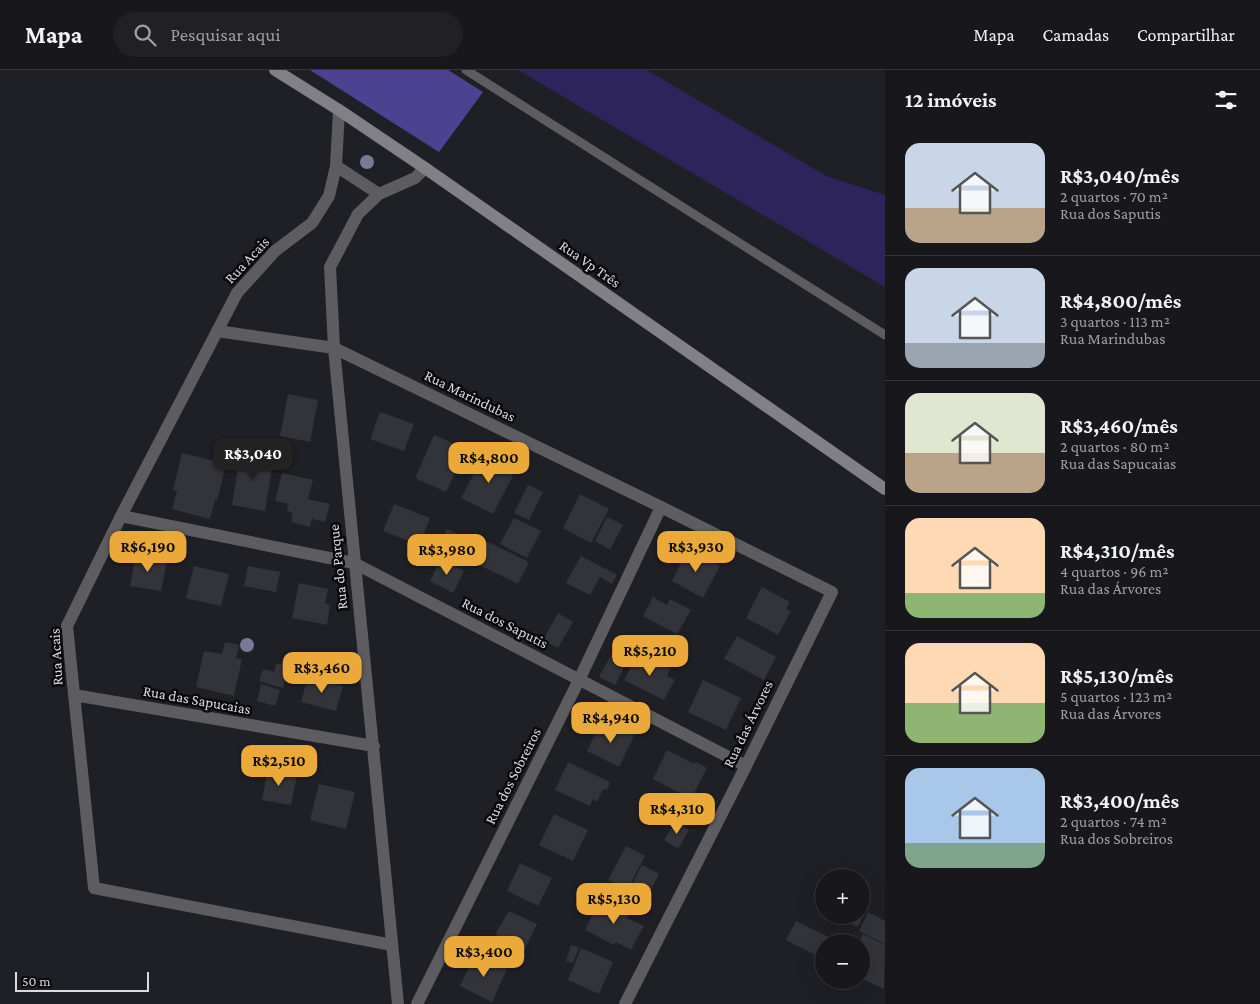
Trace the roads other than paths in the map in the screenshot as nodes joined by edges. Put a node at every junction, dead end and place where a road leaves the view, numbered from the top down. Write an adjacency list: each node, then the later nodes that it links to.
1 (275, 70): 3 (street, Rua Vp Três)
2 (466, 70): 8 (lane)
3 (339, 110): 4 (street, Rua Acais); 5 (street, Rua Vp Três)
4 (336, 166): 6 (street); 7 (street, Rua Acais)
5 (425, 168): 6 (street, Rua do Parque); 10 (street, Rua Vp Três)
6 (379, 194): 9 (street, Rua do Parque)
7 (218, 330): 9 (street, Rua Marindubas); 12 (street, Rua Acais)
8 (885, 336)
9 (334, 348): 11 (street, Rua Marindubas); 13 (street, Rua do Parque)
10 (885, 488)
11 (661, 507): 14 (street, Rua Marindubas); 15 (street, Rua dos Sobreiros)
12 (121, 516): 13 (street, Rua dos Saputis); 16 (street, Rua Acais)
13 (354, 562): 15 (street, Rua dos Saputis); 17 (street, Rua do Parque)
14 (832, 592): 18 (street, Rua das Árvores)
15 (579, 680): 18 (street, Rua dos Saputis); 21 (street, Rua dos Sobreiros)
16 (74, 695): 17 (street, Rua das Sapucaias); 19 (street, Rua Acais)
17 (374, 746): 19 (street, Rua do Parque)
18 (746, 766): 22 (street, Rua das Árvores)
19 (392, 944): 20 (street, Rua do Parque)
20 (398, 1004)
21 (417, 1004)
22 (625, 1004)

